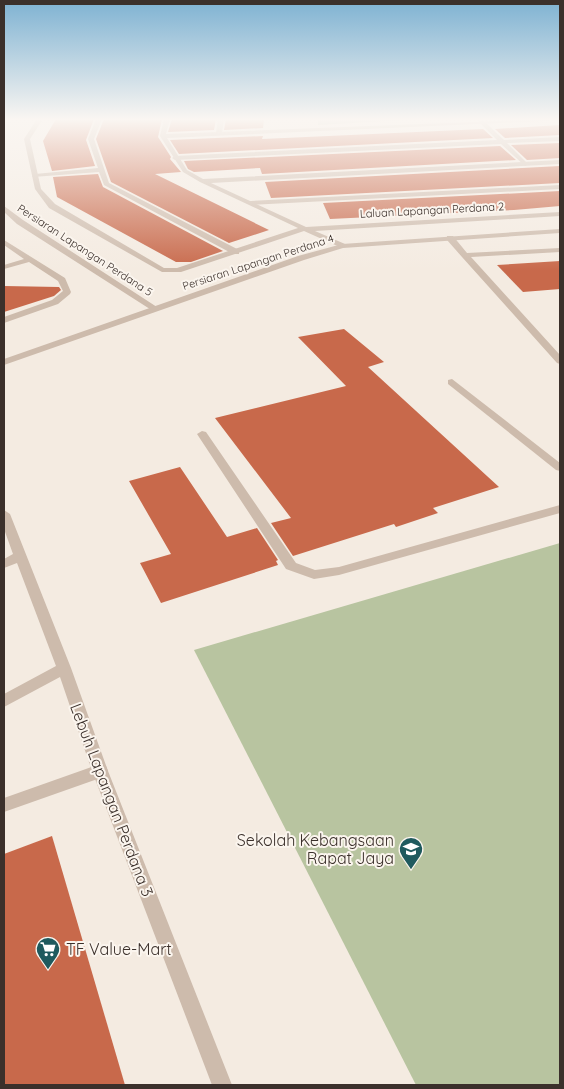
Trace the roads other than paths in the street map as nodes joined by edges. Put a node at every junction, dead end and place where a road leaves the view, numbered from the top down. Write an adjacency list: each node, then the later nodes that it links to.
1 (34, 170): 5 (street)
2 (101, 170): 5 (street); 17 (street)
3 (184, 170): 6 (street)
4 (415, 170): 6 (street)
5 (35, 176): 17 (street)
6 (202, 181): 8 (street)
7 (560, 187): 8 (street)
8 (250, 203): 11 (street)
9 (4, 208): 21 (street, Persiaran Lapangan Perdana 5)
10 (560, 214): 11 (street, Laluan Lapangan Perdana 2)
11 (304, 229): 15 (street); 17 (street)
12 (560, 231): 13 (street, Persiaran Lapangan Perdana 4)
13 (450, 238): 15 (street, Persiaran Lapangan Perdana 4); 18 (street)
14 (4, 242): 19 (street)
15 (342, 246): 21 (street, Persiaran Lapangan Perdana 4)
16 (560, 250): 18 (street)
17 (236, 252)
18 (465, 255): 24 (street)
19 (31, 259): 20 (street); 22 (street)
20 (4, 267)
21 (156, 309): 26 (street, Persiaran Lapangan Perdana 4)
22 (4, 320)
23 (560, 346): 24 (street)
24 (548, 347): 25 (street)
25 (560, 361)
26 (4, 362)
27 (452, 382): 29 (street)
28 (202, 434): 30 (street)
29 (560, 468)
30 (560, 509)
31 (4, 514): 32 (street, Lebuh Lapangan Perdana 3)
32 (21, 556): 33 (street); 34 (street, Lebuh Lapangan Perdana 3)
33 (4, 564)
34 (64, 668): 35 (street); 36 (street, Lebuh Lapangan Perdana 3)
35 (4, 701)
36 (100, 771): 37 (street); 38 (street, Lebuh Lapangan Perdana 3)
37 (4, 805)
38 (222, 1085)

